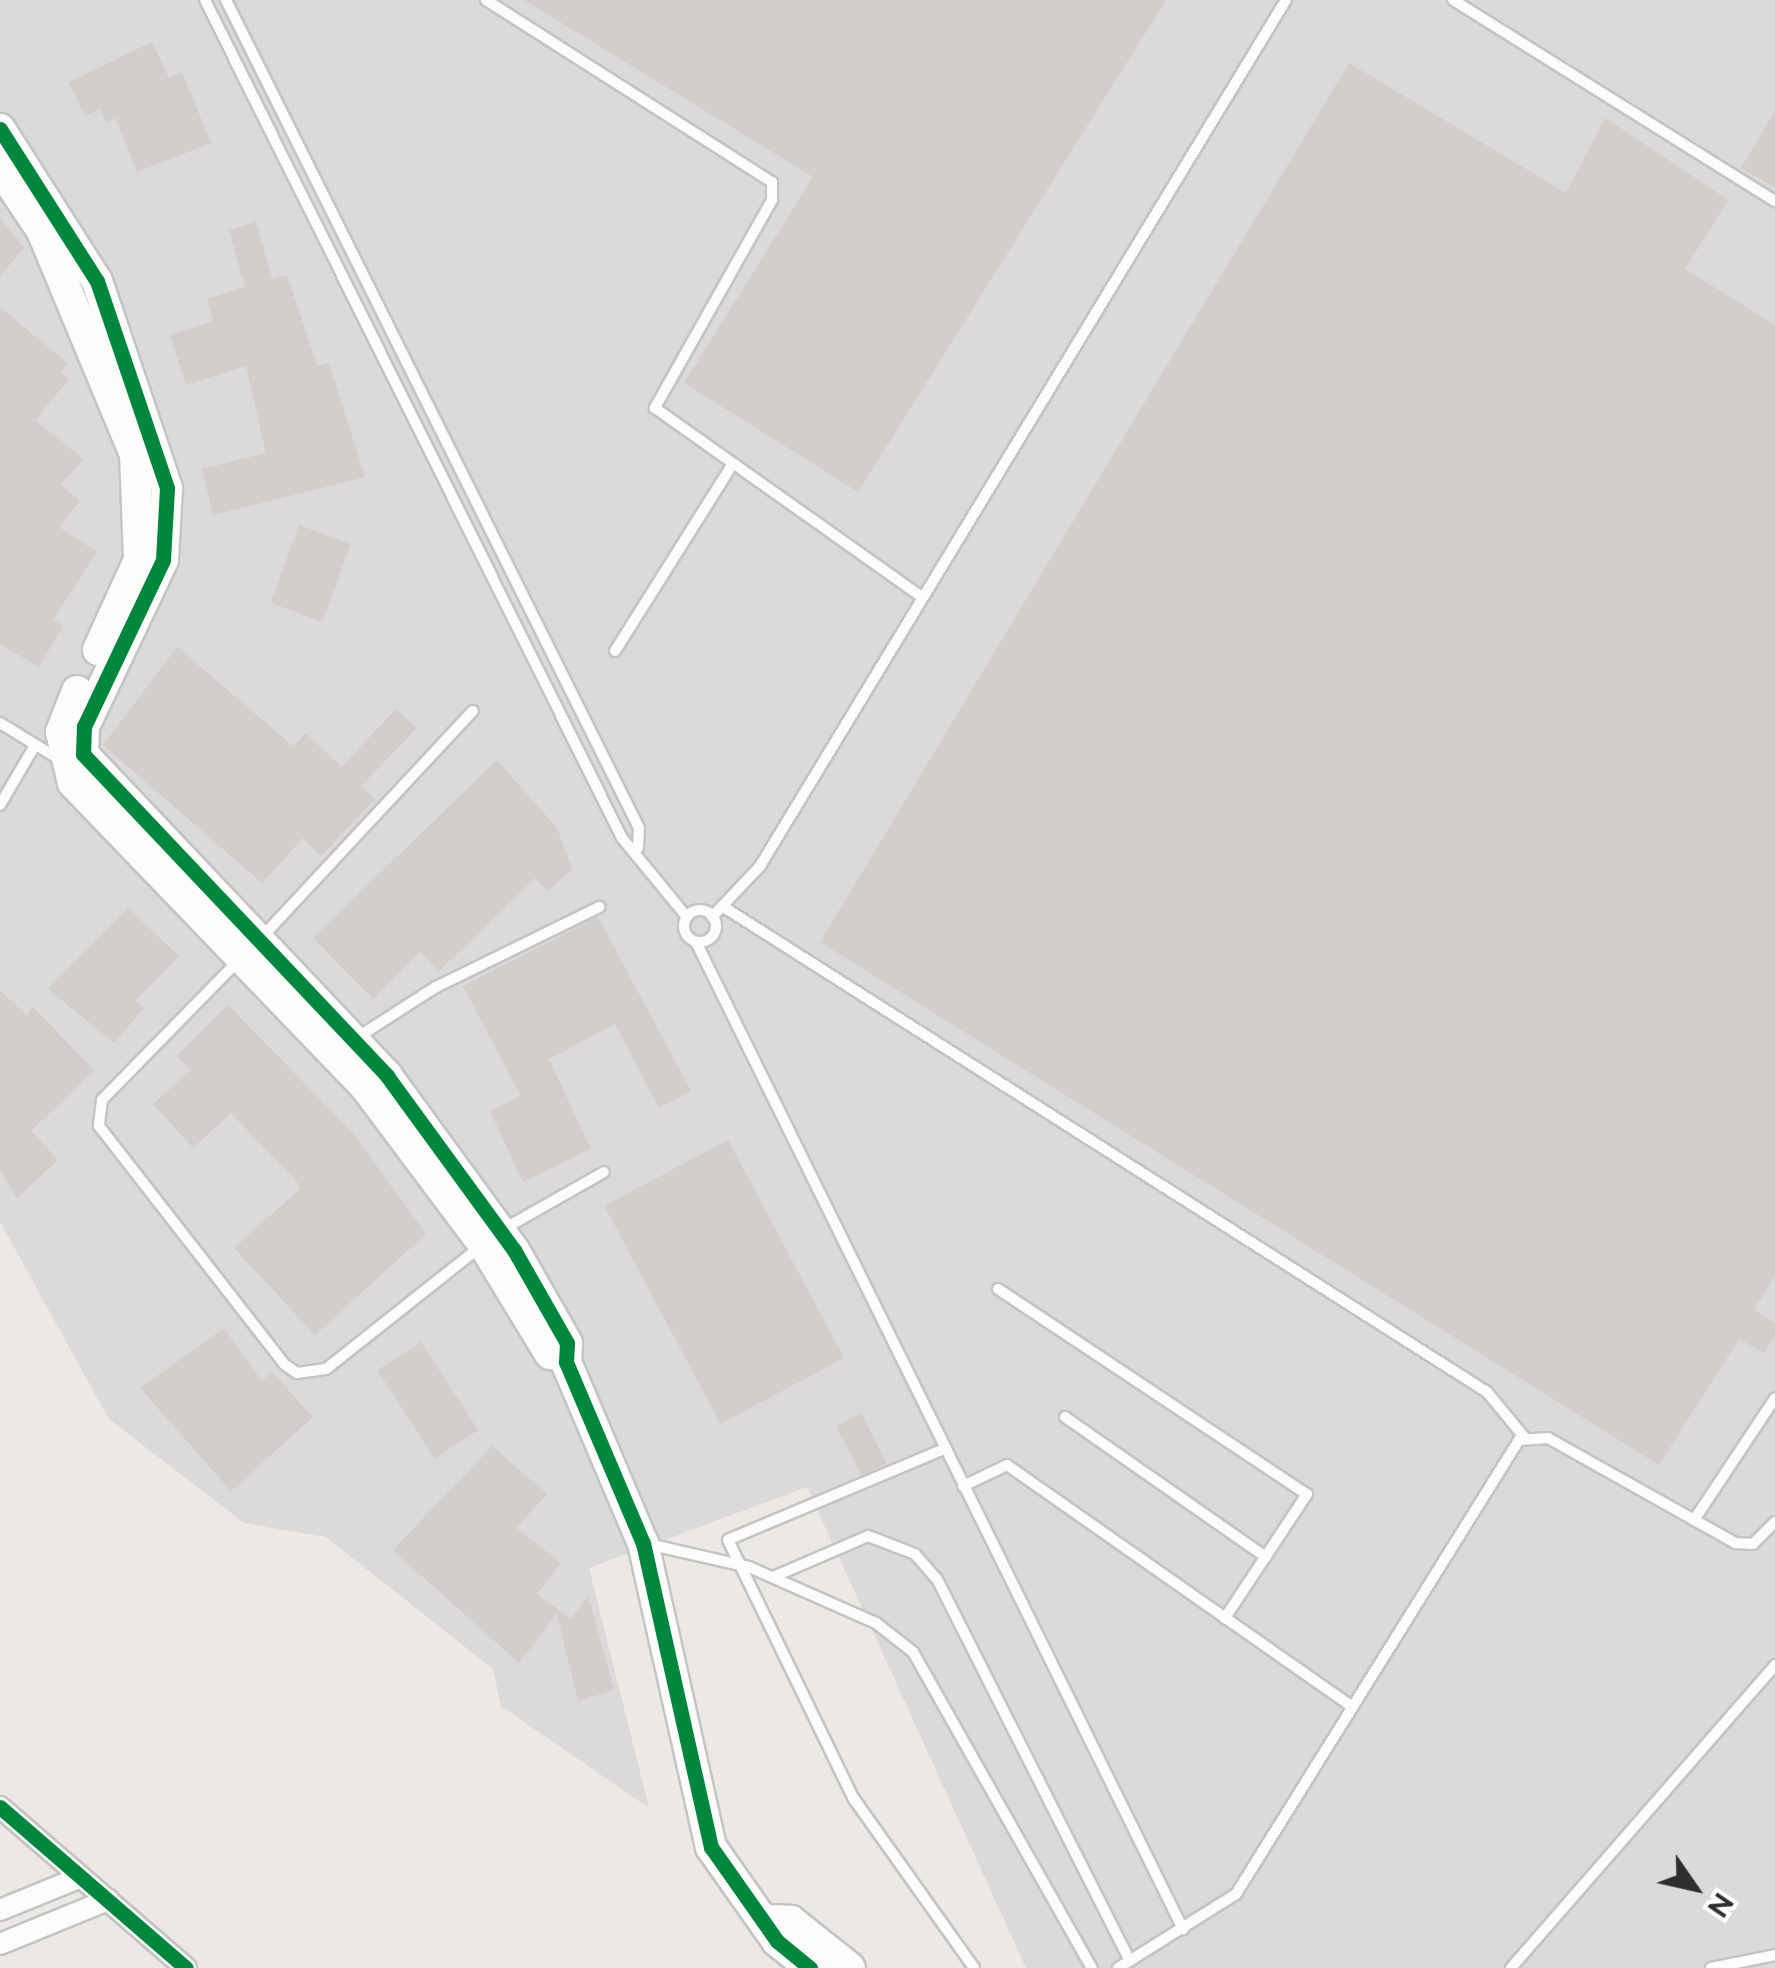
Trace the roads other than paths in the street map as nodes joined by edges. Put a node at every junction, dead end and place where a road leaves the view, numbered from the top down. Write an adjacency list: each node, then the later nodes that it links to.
1 (205, 0): 17 (lane)
2 (226, 0): 17 (lane)
3 (486, 0): 9 (lane)
4 (1286, 0): 10 (lane)
5 (1453, 0): 8 (lane)
6 (0, 129): 15 (street)
7 (0, 168): 15 (street)
8 (1775, 201)
9 (731, 467): 10 (lane); 11 (lane)
10 (922, 597): 18 (lane)
11 (615, 651)
12 (473, 712): 23 (lane)
13 (0, 723): 14 (lane)
14 (35, 746): 15 (lane); 16 (lane)
15 (76, 765): 23 (street)
16 (0, 804)
17 (638, 848): 20 (lane)
18 (722, 906): 21 (lane); 30 (lane)
19 (599, 907): 24 (lane)
20 (687, 916): 21 (lane); 22 (lane)
21 (712, 916): 22 (lane)
22 (696, 942): 31 (lane)
23 (251, 948): 24 (street); 26 (lane)
24 (346, 1049): 26 (street)
25 (604, 1172): 26 (lane)
26 (492, 1237): 35 (street)
27 (998, 1288): 36 (lane)
28 (1775, 1398): 33 (lane)
29 (1065, 1417): 36 (lane)
30 (1525, 1438): 33 (lane); 41 (lane)
31 (944, 1449): 32 (lane); 37 (lane)
32 (963, 1486): 39 (lane); 47 (lane)
33 (1694, 1520): 34 (lane)
34 (1775, 1522)
35 (644, 1544): 37 (lane); 46 (street)
36 (1266, 1557): 39 (lane)
37 (738, 1564): 38 (lane); 54 (lane)
38 (773, 1577): 50 (lane); 55 (lane)
39 (1225, 1618): 41 (lane)
40 (1775, 1665): 57 (lane)
41 (1353, 1707): 47 (lane)
42 (0, 1807): 43 (street)
43 (80, 1877): 44 (street); 45 (street)
44 (108, 1900): 48 (street); 51 (street)
45 (0, 1910)
46 (767, 1920): 52 (street); 53 (street)
47 (1183, 1929): 50 (lane)
48 (0, 1944)
49 (1775, 1955): 58 (lane)
50 (1130, 1961): 56 (lane)
51 (186, 1968)
52 (810, 1968)
53 (850, 1968)
54 (974, 1968)
55 (1092, 1968)
56 (1118, 1968)
57 (1511, 1968)
58 (1711, 1968)

